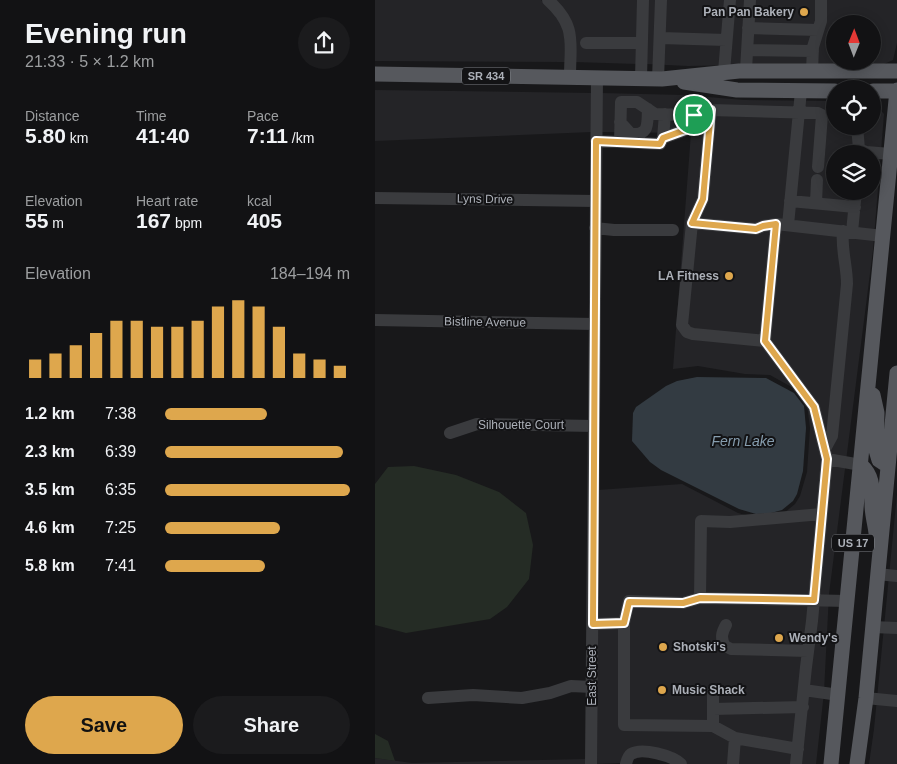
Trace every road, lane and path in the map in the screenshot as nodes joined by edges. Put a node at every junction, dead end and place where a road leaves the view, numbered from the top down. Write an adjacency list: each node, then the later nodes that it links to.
1 (548, 0): 20 (street)
2 (643, 0): 12 (street)
3 (661, 0): 9 (street)
4 (730, 0): 10 (street)
5 (750, 0): 7 (street)
6 (821, 0): 8 (street)
7 (748, 28): 8 (street); 13 (street)
8 (818, 30): 14 (street)
9 (661, 38): 10 (street); 23 (street)
10 (726, 40): 18 (street)
11 (586, 43): 12 (street)
12 (642, 43): 22 (street)
13 (747, 50): 14 (street); 15 (street)
14 (813, 51): 16 (street)
15 (746, 70): 16 (main road, SR 434); 18 (main road, SR 434)
16 (812, 71): 17 (main road, SR 434)
17 (897, 71)
18 (723, 72): 23 (main road, SR 434)
19 (375, 74): 20 (main road, SR 434)
20 (569, 77): 21 (main road, SR 434)
21 (597, 78): 22 (main road, SR 434); 36 (street, East Street)
22 (641, 78): 23 (main road, SR 434)
23 (660, 79): 24 (main road, SR 434)
24 (801, 91): 25 (main road, SR 434); 30 (street)
25 (826, 91)
26 (881, 91): 27 (main road)
27 (897, 91): 38 (main road, US 17)
28 (648, 109): 31 (street); 33 (street); 33 (street)
29 (711, 110): 30 (street); 32 (street); 45 (street)
30 (799, 112): 42 (street); 43 (street)
31 (665, 114): 32 (street); 35 (street)
32 (685, 115): 35 (street)
33 (620, 122): 37 (street)
34 (858, 135): 38 (street)
35 (663, 138): 37 (street)
36 (596, 141): 37 (street); 41 (street, East Street)
37 (620, 142)
38 (891, 154): 50 (main road, US 17)
39 (375, 198): 41 (street, Lyns Drive)
40 (855, 200): 44 (street)
41 (595, 201): 47 (street, East Street)
42 (790, 201): 43 (street); 46 (street)
43 (815, 203): 44 (street)
44 (855, 207): 49 (street)
45 (692, 223): 46 (street); 53 (street)
46 (782, 225): 49 (street); 53 (street)
47 (595, 228): 48 (street); 52 (street, East Street)
48 (673, 230)
49 (847, 232): 50 (street); 58 (street)
50 (883, 236): 55 (main road, US 17)
51 (375, 320): 52 (street, Bistline Avenue)
52 (595, 324): 56 (street, East Street)
53 (765, 341): 58 (street)
54 (897, 373): 60 (main road, US 17)
55 (870, 377): 59 (main road, US 17); 60 (main road)
56 (594, 426): 57 (street, Silhouette Court); 69 (street, East Street)
57 (450, 433)
58 (826, 454): 59 (street); 61 (street)
59 (861, 465): 62 (main road); 67 (main road, US 17)
60 (894, 465): 62 (main road, US 17)
61 (822, 514): 65 (street); 66 (street)
62 (879, 554): 63 (main road, US 17)
63 (877, 574): 64 (street); 71 (main road, US 17)
64 (897, 576)
65 (700, 598): 66 (street); 68 (street)
66 (814, 600): 67 (street); 73 (street)
67 (848, 601): 77 (main road, US 17)
68 (624, 623): 69 (street); 83 (street)
69 (593, 624): 74 (street, East Street)
70 (726, 624): 73 (street)
71 (872, 627): 72 (street); 79 (main road, US 17)
72 (897, 628)
73 (808, 651): 76 (street)
74 (592, 687): 78 (street); 86 (street, East Street)
75 (713, 690): 82 (street)
76 (804, 690): 77 (street); 81 (street)
77 (839, 695): 79 (main road); 91 (main road, US 17)
78 (428, 698)
79 (866, 698): 80 (street); 92 (main road, US 17)
80 (897, 701)
81 (803, 707): 82 (street); 85 (street)
82 (713, 709): 83 (street)
83 (713, 726): 84 (street)
84 (735, 738): 85 (street); 89 (street)
85 (798, 749): 90 (street)
86 (591, 764)
87 (626, 764): 88 (street)
88 (681, 764)
89 (733, 764)
90 (796, 764)
91 (831, 764)
92 (857, 764)

